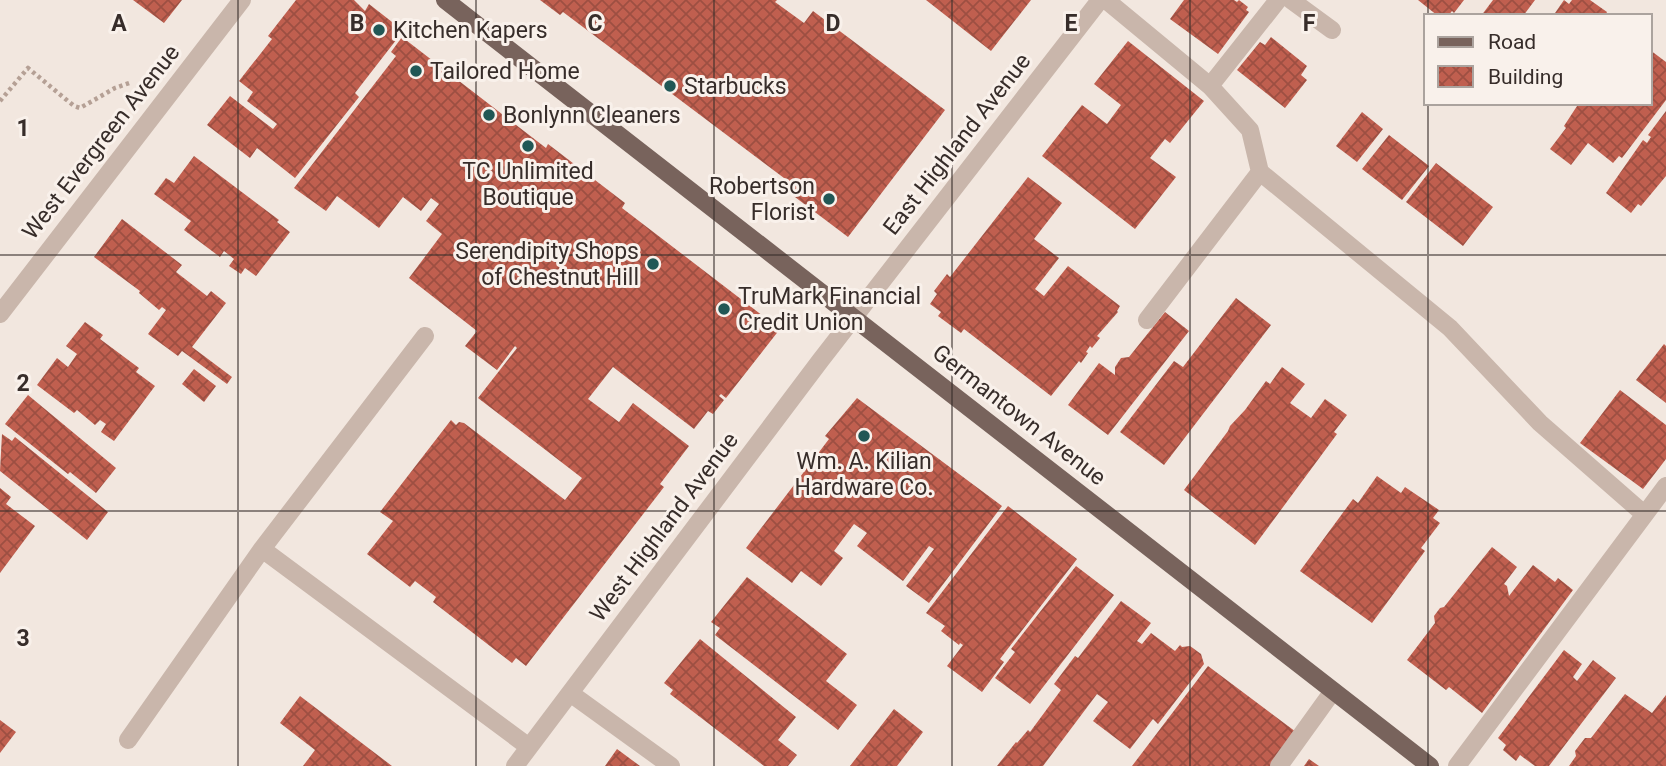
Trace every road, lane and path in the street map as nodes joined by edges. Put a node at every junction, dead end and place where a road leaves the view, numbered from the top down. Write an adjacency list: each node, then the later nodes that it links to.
1 (242, 0): 12 (street, West Evergreen Avenue)
2 (445, 0): 13 (main road, Germantown Avenue)
3 (1100, 0): 13 (street, East Highland Avenue)
4 (1106, 0): 9 (street)
5 (1278, 0): 9 (street)
6 (1291, 0): 7 (street)
7 (1332, 30)
8 (132, 82): 10 (path)
9 (1210, 86): 11 (street)
10 (0, 100)
11 (1260, 172): 14 (street); 17 (street)
12 (0, 314)
13 (853, 318): 19 (main road, Germantown Avenue); 20 (street, West Highland Avenue)
14 (1147, 320)
15 (425, 336): 18 (street)
16 (1666, 486): 17 (street)
17 (1644, 514): 27 (street)
18 (262, 549): 21 (street); 22 (street)
19 (1333, 691): 25 (street); 26 (main road, Germantown Avenue)
20 (570, 693): 22 (street, West Highland Avenue); 24 (street)
21 (128, 740)
22 (529, 747): 23 (street, West Highland Avenue)
23 (515, 766)
24 (671, 766)
25 (1279, 766)
26 (1430, 766)
27 (1457, 766)

